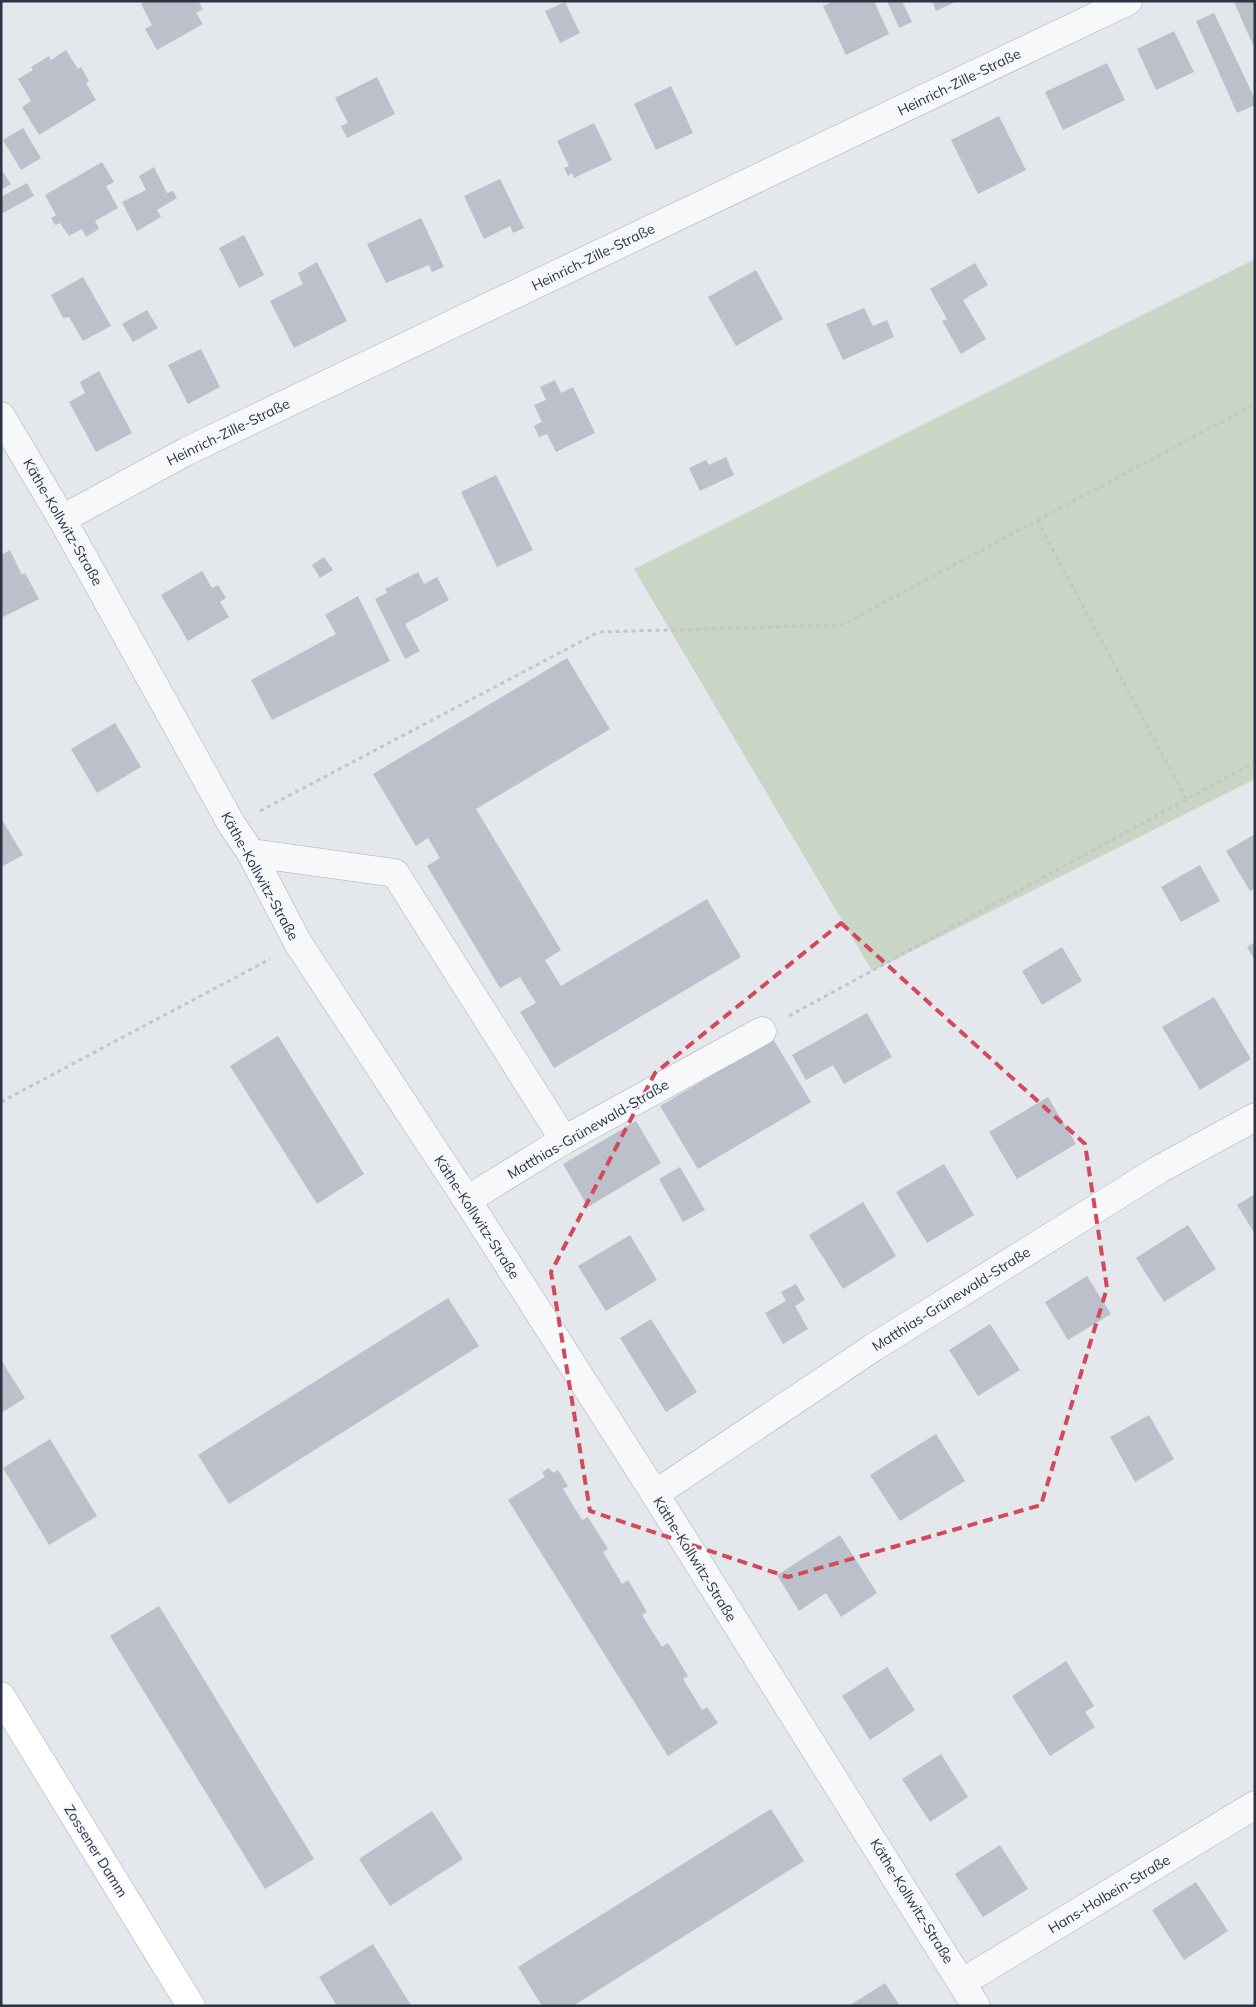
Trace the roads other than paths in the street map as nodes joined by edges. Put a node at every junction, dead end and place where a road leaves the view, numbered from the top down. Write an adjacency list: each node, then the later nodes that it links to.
1 (1128, 1): 3 (street, Heinrich-Zille-Straße)
2 (1, 416): 3 (street, Käthe-Kollwitz-Straße)
3 (62, 519): 4 (street, Käthe-Kollwitz-Straße)
4 (250, 853): 7 (street); 8 (street, Käthe-Kollwitz-Straße)
5 (762, 1031): 7 (street, Matthias-Grünewald-Straße)
6 (1255, 1117): 9 (street, Matthias-Grünewald-Straße)
7 (564, 1140): 8 (street, Matthias-Grünewald-Straße)
8 (467, 1200): 9 (street, Käthe-Kollwitz-Straße)
9 (655, 1494): 12 (street, Käthe-Kollwitz-Straße)
10 (1, 1696): 13 (main road, Zossener Damm)
11 (1255, 1805): 12 (street, Hans-Holbein-Straße)
12 (963, 1982): 14 (street, Käthe-Kollwitz-Straße)
13 (191, 2006)
14 (976, 2006)

